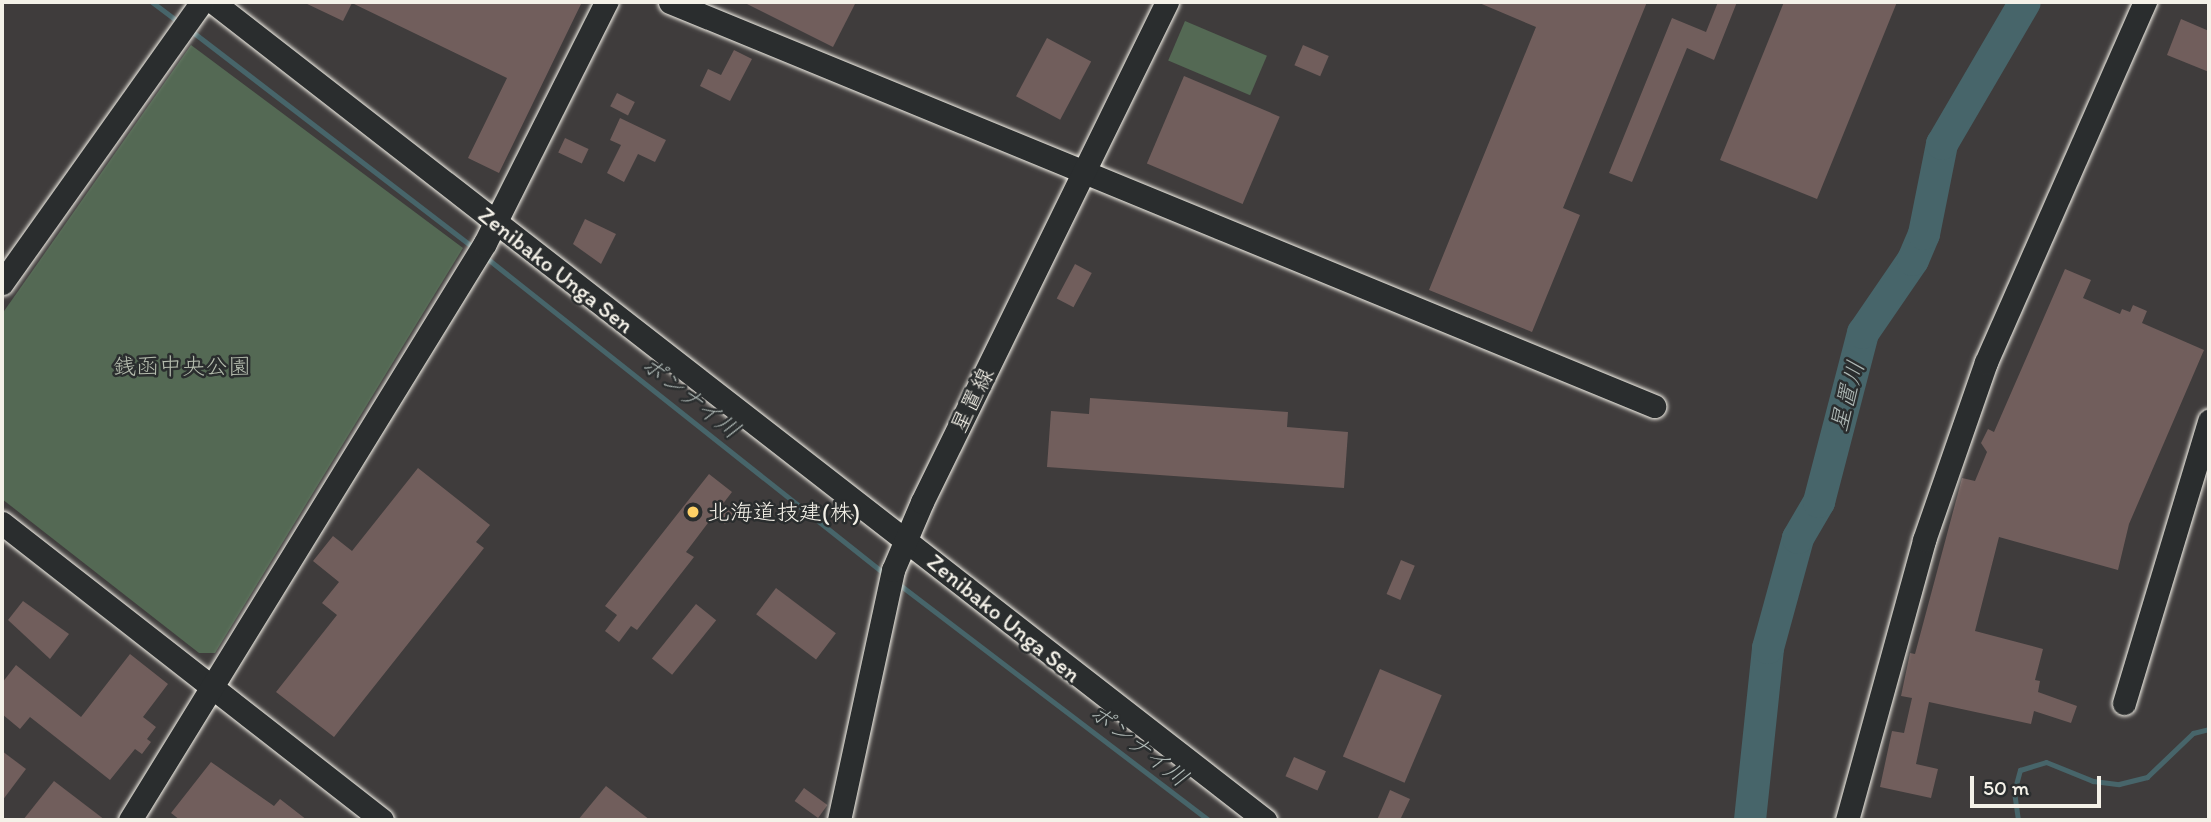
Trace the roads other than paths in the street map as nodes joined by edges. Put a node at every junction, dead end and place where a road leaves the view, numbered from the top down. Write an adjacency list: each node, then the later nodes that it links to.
1 (213, 2): 8 (street, Zenibako Unga Sen)
2 (606, 2): 8 (street)
3 (670, 2): 7 (street)
4 (1167, 2): 7 (street, 星置線)
5 (2145, 2): 20 (street)
6 (197, 9): 9 (street)
7 (1084, 171): 10 (street); 13 (street, 星置線)
8 (496, 223): 13 (street, Zenibako Unga Sen); 14 (street)
9 (2, 283)
10 (1654, 406)
11 (2209, 421): 15 (street)
12 (2, 523): 14 (street)
13 (907, 540): 18 (street, 星置線); 19 (street, Zenibako Unga Sen)
14 (214, 688): 16 (street); 17 (street)
15 (2124, 703)
16 (130, 820)
17 (382, 820)
18 (839, 820)
19 (1265, 820)
20 (1847, 820)

